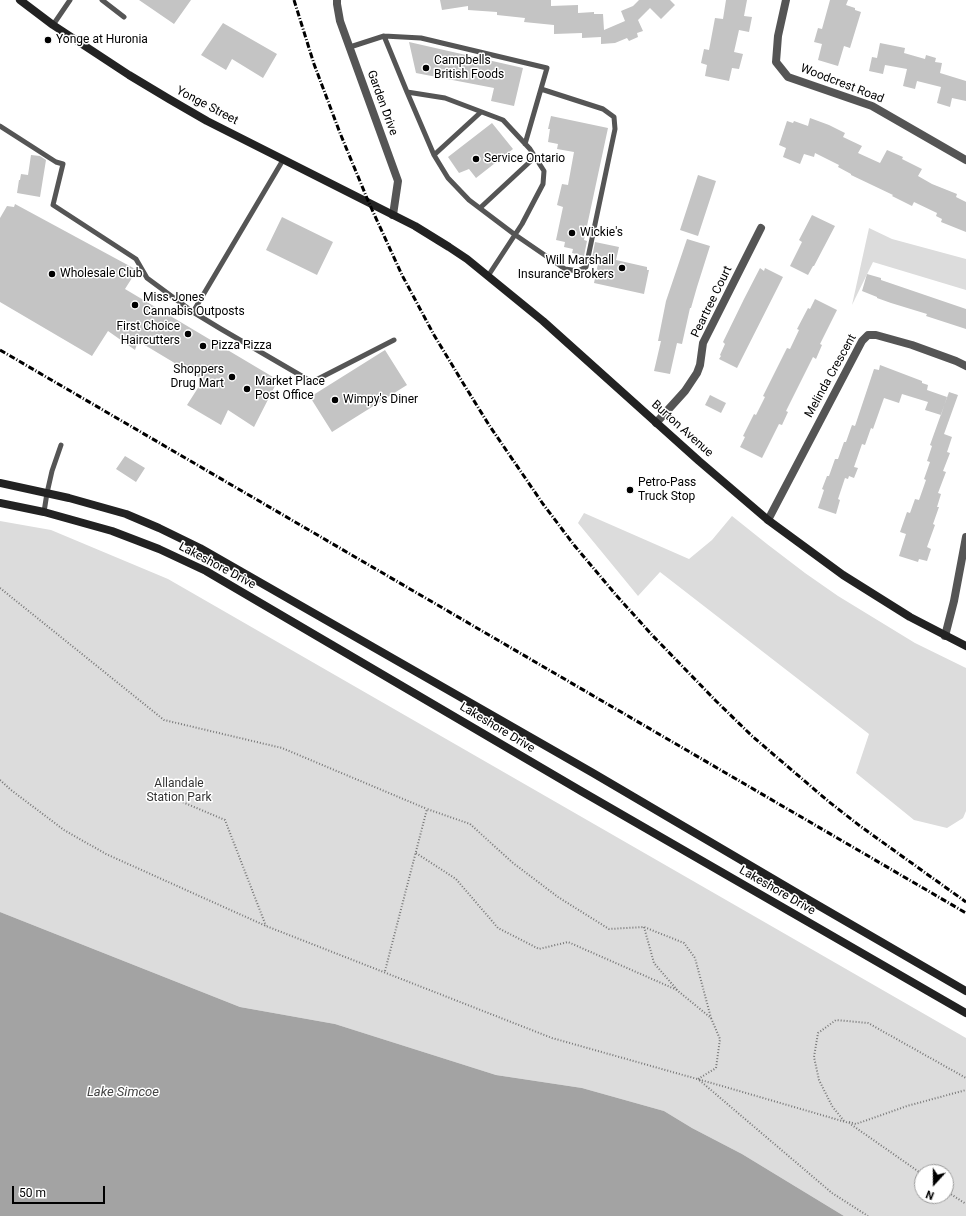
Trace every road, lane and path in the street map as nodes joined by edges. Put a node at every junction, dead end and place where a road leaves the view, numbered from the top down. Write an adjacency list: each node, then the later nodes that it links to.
1 (20, 0): 7 (main road, Yonge Street)
2 (70, 0): 7 (lane)
3 (102, 0): 6 (lane)
4 (337, 0): 9 (street, Garden Drive)
5 (786, 0): 18 (street, Woodcrest Road)
6 (124, 17)
7 (52, 25): 17 (main road, Yonge Street)
8 (384, 36): 9 (lane); 10 (lane); 11 (lane)
9 (350, 48): 20 (street, Garden Drive)
10 (541, 89): 14 (lane); 22 (lane)
11 (407, 92): 12 (lane); 15 (lane)
12 (481, 112): 14 (lane); 15 (lane)
13 (0, 126): 24 (lane)
14 (525, 144): 16 (lane)
15 (434, 155): 19 (lane)
16 (535, 157): 19 (lane); 22 (lane)
17 (283, 160): 20 (main road, Yonge Street); 24 (lane)
18 (966, 160)
19 (480, 208): 22 (lane)
20 (393, 215): 23 (main road, Burton Avenue)
21 (761, 228): 27 (street, Peartree Court)
22 (514, 234): 23 (lane)
23 (488, 276): 27 (main road, Burton Avenue)
24 (193, 312): 25 (lane)
25 (394, 340)
26 (966, 366): 33 (street, Melinda Crescent)
27 (656, 423): 33 (main road, Burton Avenue)
28 (61, 445): 30 (lane)
29 (0, 483): 30 (main road, Lakeshore Drive)
30 (47, 493): 32 (lane); 46 (main road, Lakeshore Drive)
31 (0, 503): 32 (main road, Lakeshore Drive)
32 (44, 512): 47 (main road, Lakeshore Drive)
33 (768, 520): 36 (main road, Burton Avenue)
34 (966, 537): 36 (street)
35 (0, 588): 40 (path)
36 (945, 636): 37 (main road, Burton Avenue)
37 (966, 646)
38 (0, 780): 42 (path)
39 (180, 801): 42 (path)
40 (428, 809): 41 (path); 43 (path)
41 (416, 853): 44 (path); 45 (path)
42 (266, 926): 44 (path)
43 (644, 927): 45 (path); 48 (path)
44 (385, 972): 50 (path)
45 (678, 991): 48 (path)
46 (966, 991)
47 (966, 1013)
48 (711, 1018): 50 (path)
49 (966, 1078): 52 (path)
50 (698, 1079): 52 (path); 56 (path)
51 (966, 1090): 52 (path)
52 (845, 1122): 53 (path)
53 (914, 1168)
54 (954, 1196): 55 (path)
55 (966, 1204)
56 (868, 1216)

